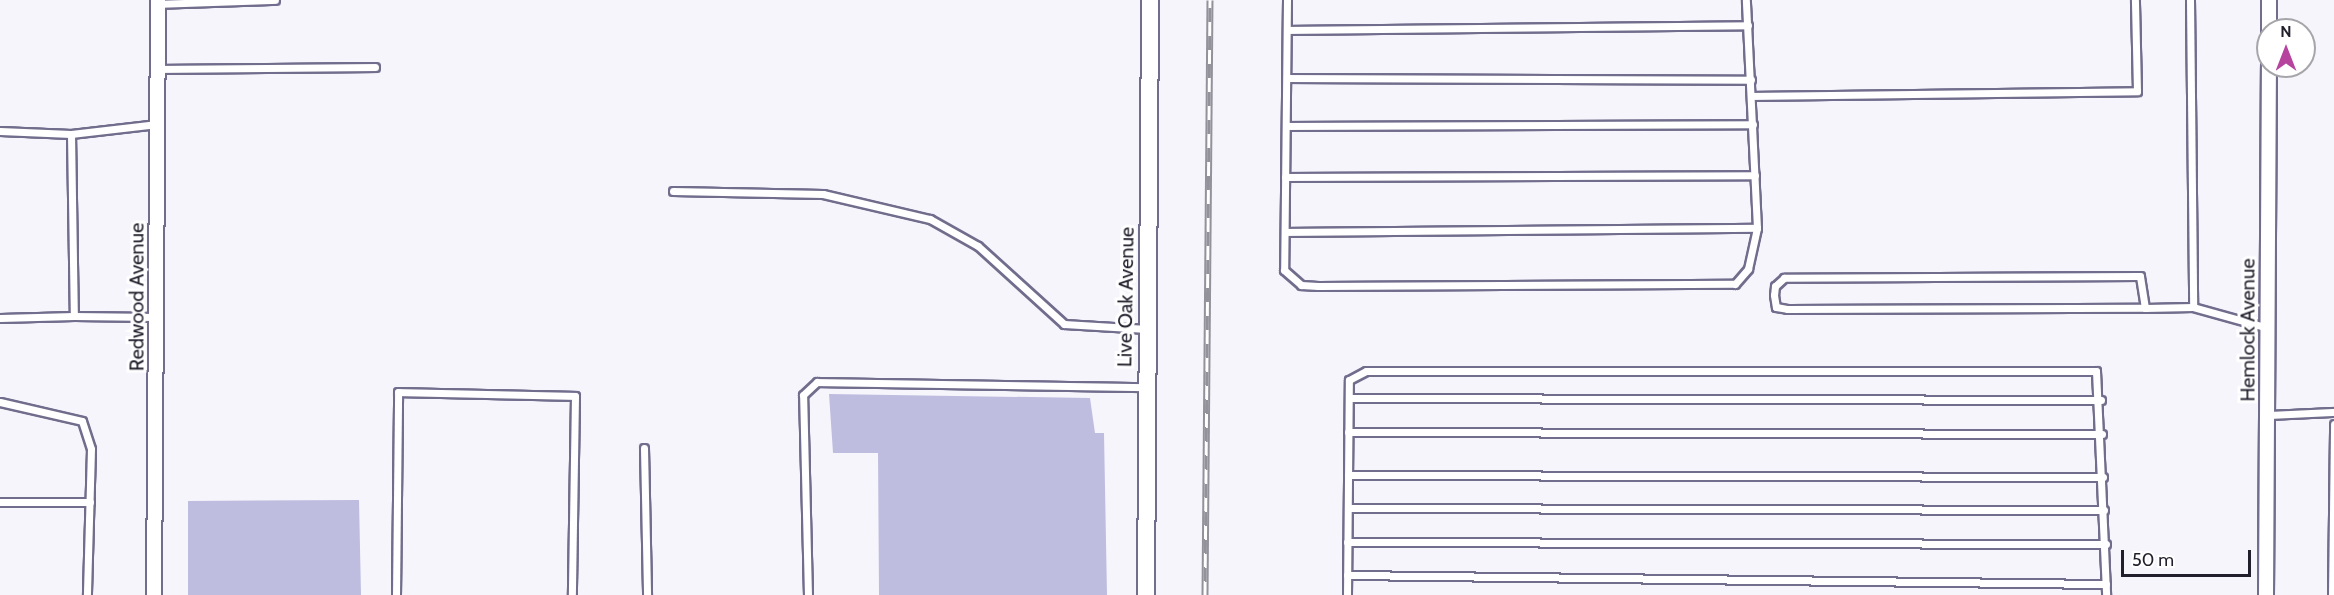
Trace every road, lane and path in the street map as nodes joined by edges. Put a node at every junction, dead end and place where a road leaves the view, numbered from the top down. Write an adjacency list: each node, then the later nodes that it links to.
1 (275, 0): 8 (lane)
2 (1150, 0): 34 (street, Live Oak Avenue)
3 (1287, 0): 11 (lane)
4 (1746, 0): 10 (lane)
5 (2135, 0): 17 (lane)
6 (2190, 0): 29 (lane)
7 (2269, 0): 9 (street)
8 (158, 2): 13 (street, Redwood Avenue)
9 (2269, 18)
10 (1748, 25): 11 (lane); 16 (lane)
11 (1287, 30): 14 (lane)
12 (375, 66): 13 (lane)
13 (158, 69): 18 (street, Redwood Avenue)
14 (1287, 78): 16 (lane); 20 (lane)
15 (2269, 78): 33 (street, Hemlock Avenue)
16 (1751, 80): 17 (lane)
17 (1752, 96): 19 (lane)
18 (158, 123): 22 (lane); 31 (street, Redwood Avenue)
19 (1753, 124): 20 (lane); 23 (lane)
20 (1286, 126): 24 (lane)
21 (0, 131): 22 (lane)
22 (71, 134): 30 (lane)
23 (1755, 175): 24 (lane); 26 (lane)
24 (1286, 177): 27 (lane)
25 (673, 191): 34 (lane)
26 (1757, 228): 27 (lane); 27 (lane)
27 (1285, 232)
28 (2145, 308): 28 (lane); 29 (lane)
29 (2193, 308): 33 (lane)
30 (74, 316): 31 (lane); 32 (lane)
31 (156, 317): 56 (street, Redwood Avenue)
32 (0, 318)
33 (2268, 328): 40 (street, Hemlock Avenue)
34 (1147, 329): 35 (street, Live Oak Avenue)
35 (1145, 387): 60 (lane); 61 (street, Live Oak Avenue)
36 (1349, 398): 37 (lane); 37 (lane); 42 (lane)
37 (2101, 400): 43 (lane)
38 (0, 402): 48 (lane)
39 (2334, 412): 40 (lane)
40 (2267, 415): 64 (street, Hemlock Avenue)
41 (2334, 424): 65 (lane)
42 (1348, 432): 43 (lane); 45 (lane)
43 (2102, 434): 46 (lane)
44 (644, 448): 59 (lane)
45 (1348, 475): 46 (lane); 49 (lane)
46 (2103, 477): 50 (lane)
47 (0, 502): 48 (lane)
48 (90, 502): 55 (lane)
49 (1348, 508): 50 (lane); 51 (lane)
50 (2104, 510): 52 (lane)
51 (1347, 542): 52 (lane); 53 (lane)
52 (2106, 544): 54 (lane)
53 (1347, 575): 54 (lane); 62 (lane)
54 (2106, 584): 63 (lane)
55 (87, 595)
56 (154, 595)
57 (396, 595): 58 (lane)
58 (572, 595)
59 (647, 595)
60 (808, 595)
61 (1146, 595)
62 (1347, 595)
63 (2106, 595)
64 (2266, 595)
65 (2332, 595)

